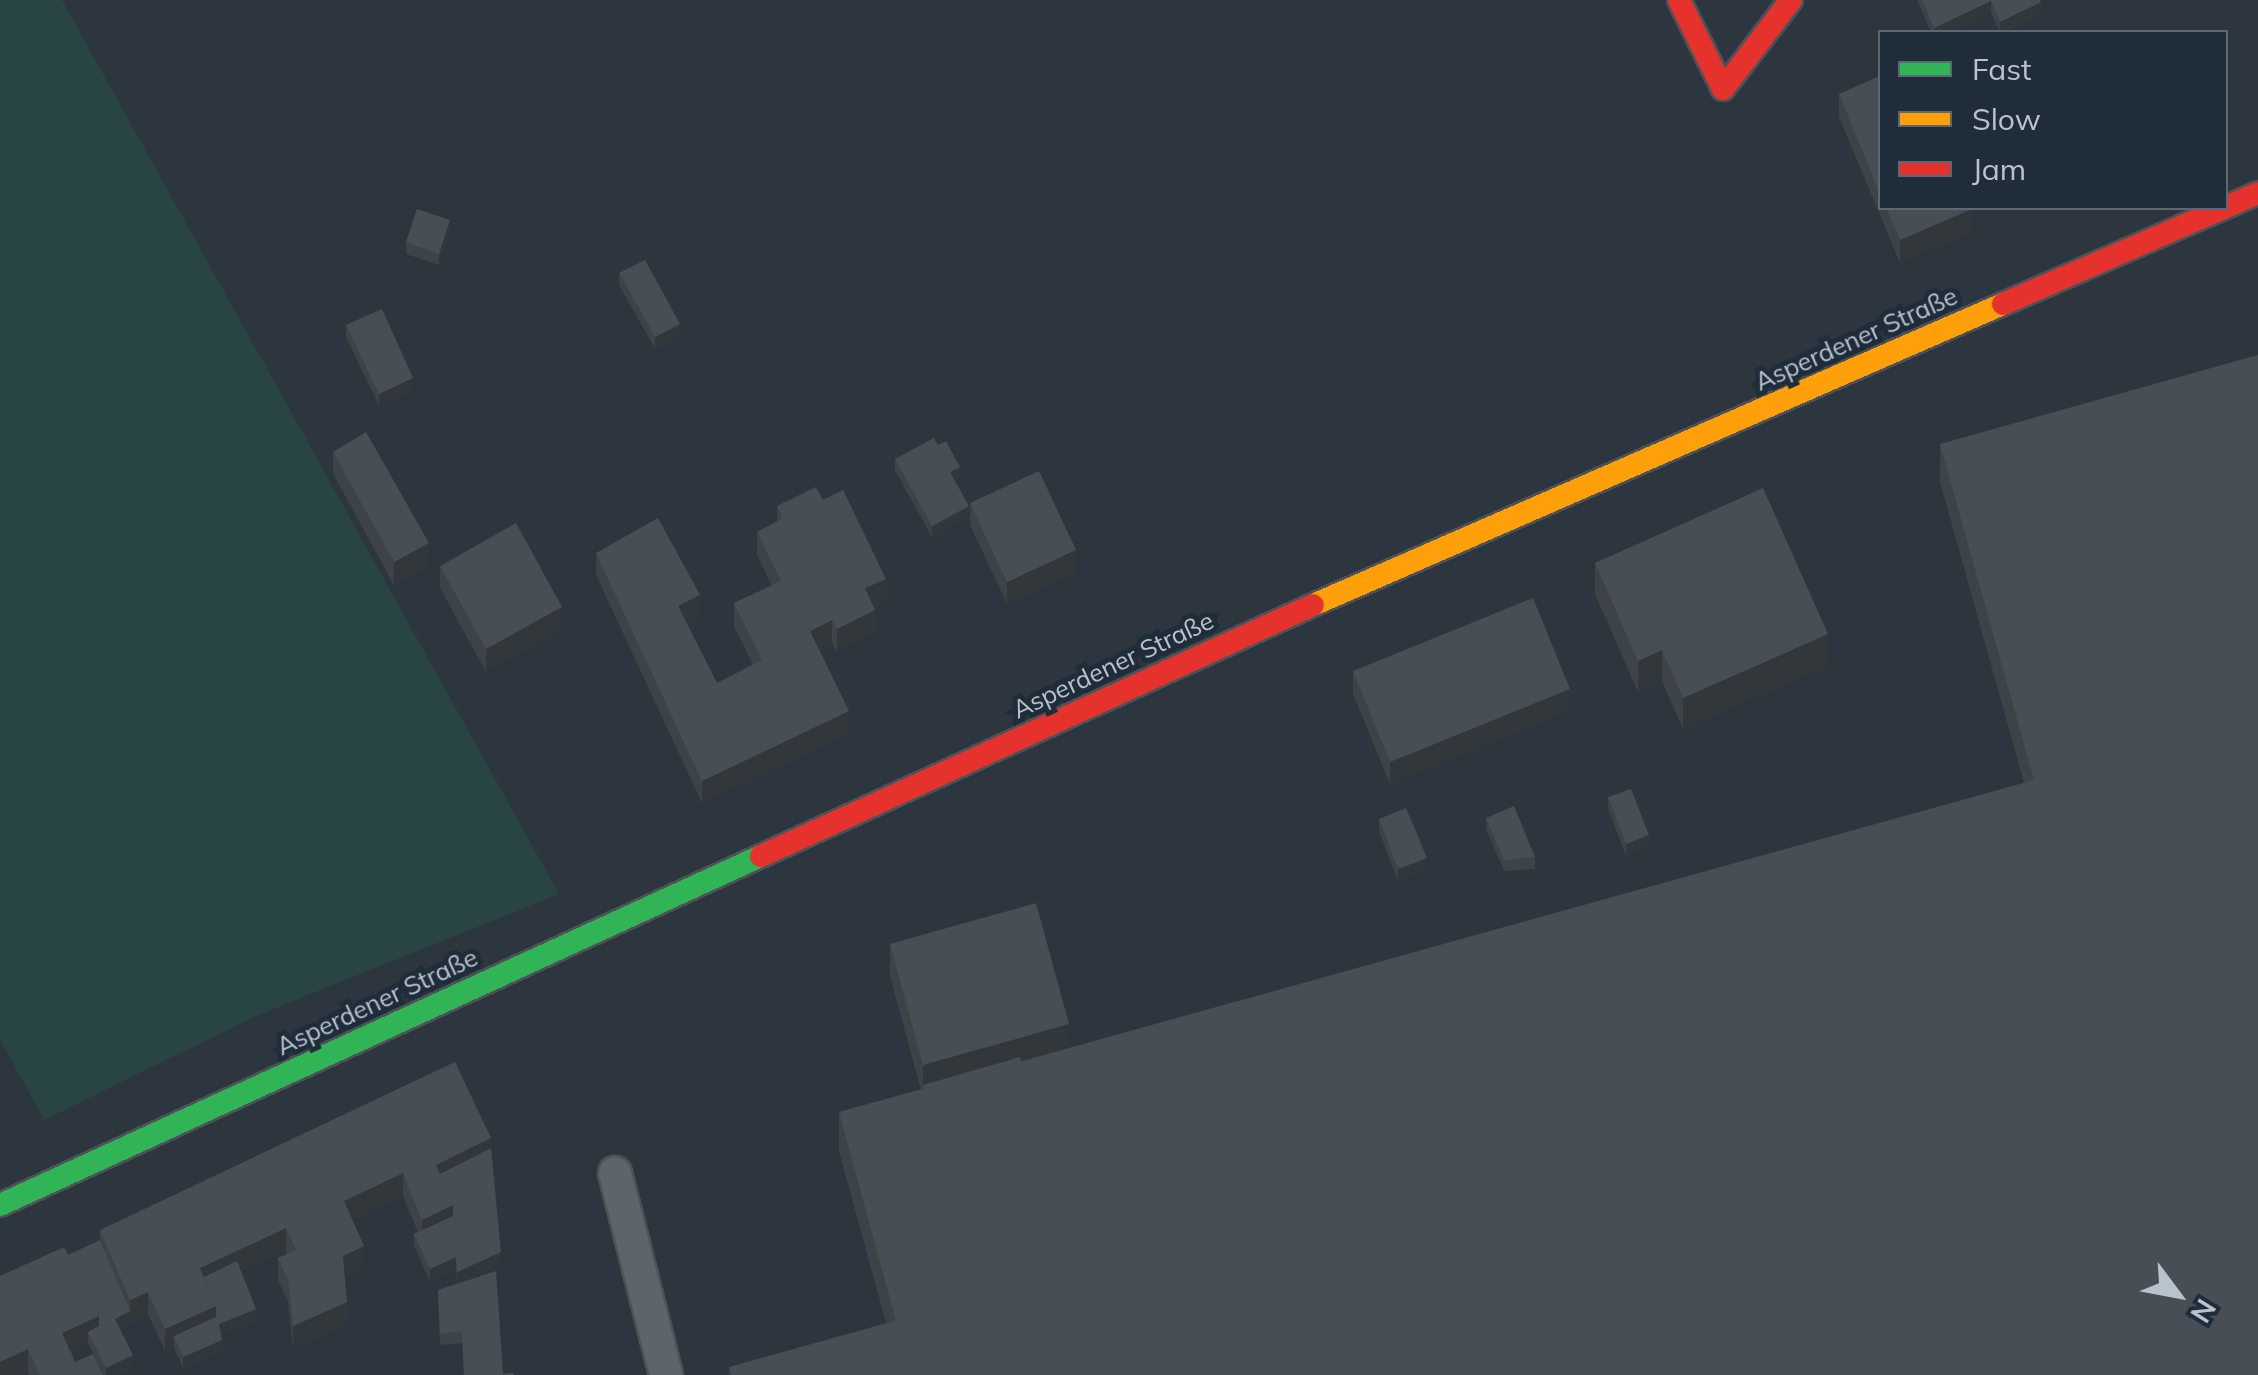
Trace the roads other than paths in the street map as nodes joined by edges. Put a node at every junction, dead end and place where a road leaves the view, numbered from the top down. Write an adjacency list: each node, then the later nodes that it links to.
1 (1679, 0): 2 (main road)
2 (1791, 0)
3 (2258, 194): 4 (main road, Asperdener Straße)
4 (2228, 207)
5 (2221, 210): 7 (main road, Asperdener Straße)
6 (615, 1173): 8 (lane)
7 (0, 1205)
8 (666, 1375)

